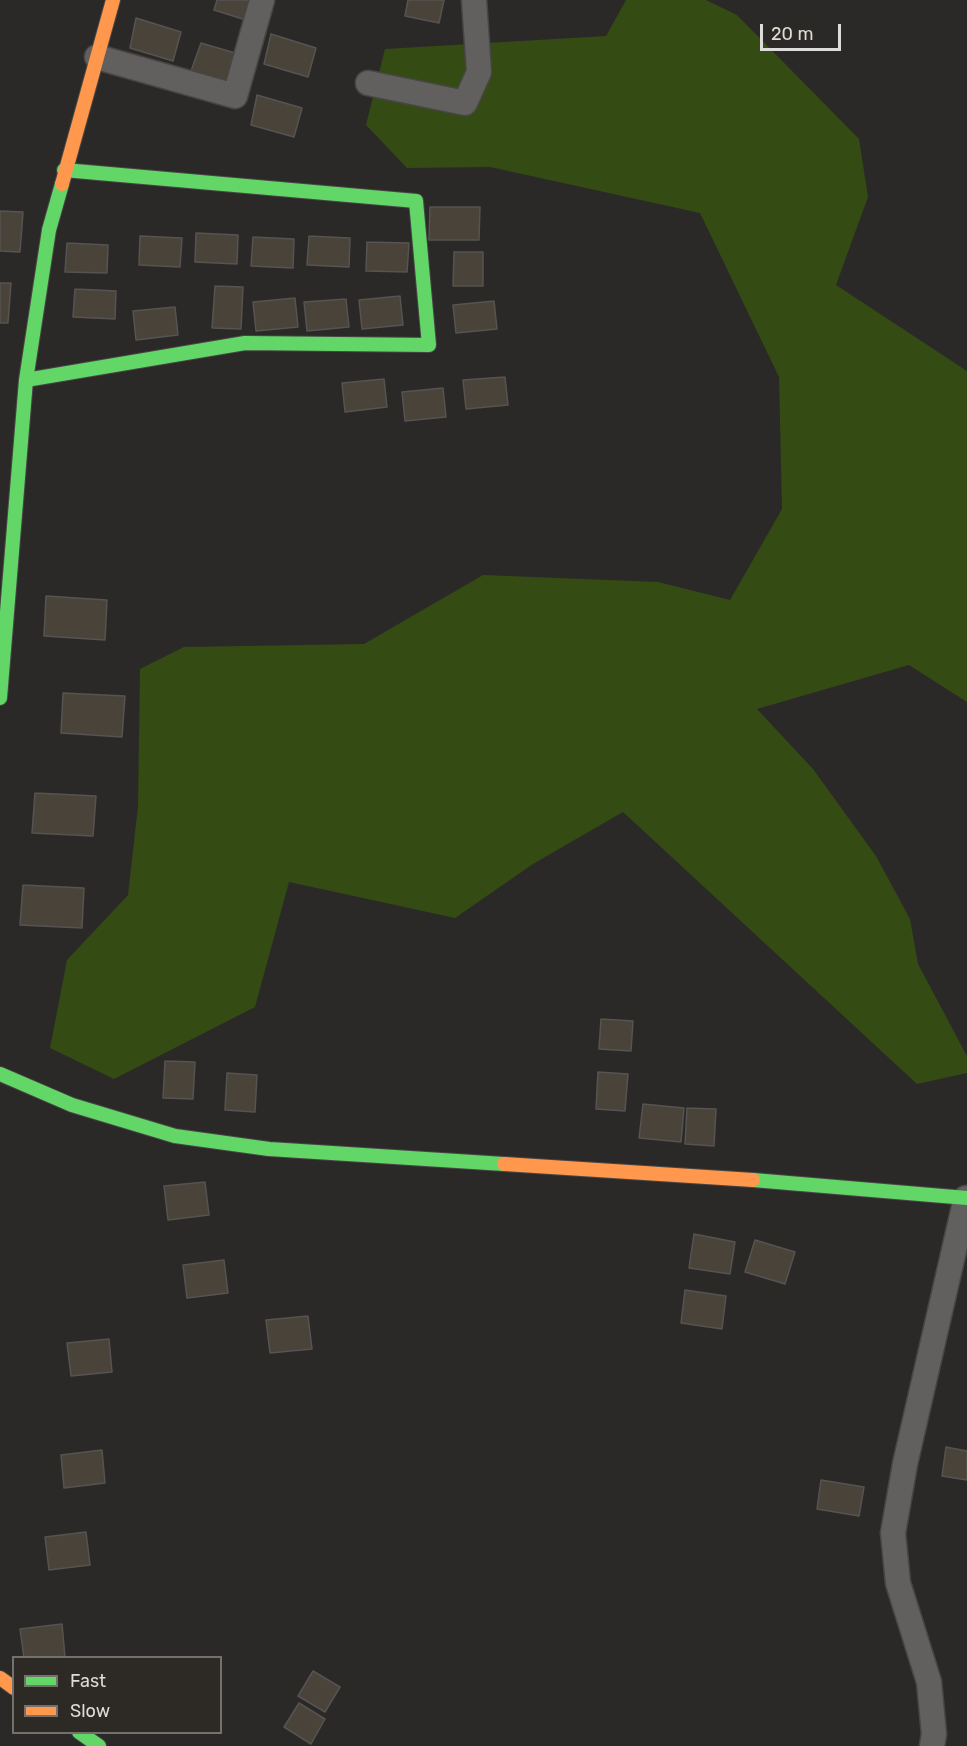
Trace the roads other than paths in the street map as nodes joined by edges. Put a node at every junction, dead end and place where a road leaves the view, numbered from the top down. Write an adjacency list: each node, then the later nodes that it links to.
1 (113, 0): 4 (street)
2 (262, 0): 4 (street)
3 (474, 0): 5 (street)
4 (97, 57): 6 (street)
5 (369, 83)
6 (64, 170): 7 (street); 7 (street)
7 (26, 380): 8 (street)
8 (0, 698)
9 (0, 1074): 10 (street)
10 (967, 1198): 13 (street)
11 (82, 1734): 12 (street)
12 (99, 1746)
13 (932, 1746)

